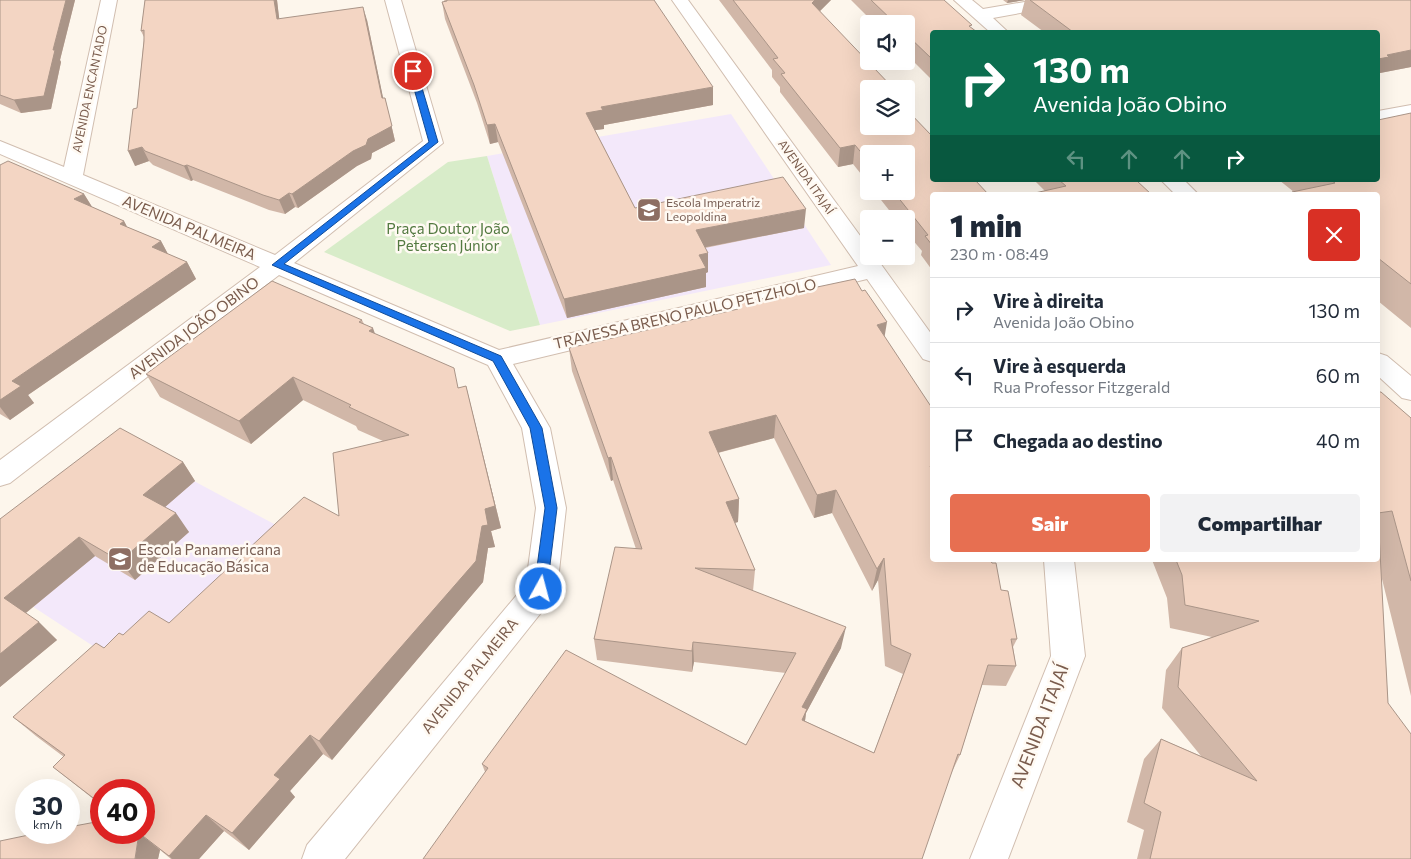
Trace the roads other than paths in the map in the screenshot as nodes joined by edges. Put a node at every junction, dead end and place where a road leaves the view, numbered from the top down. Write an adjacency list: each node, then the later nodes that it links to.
1 (109, 0): 11 (street, AVENIDA ENCANTADO)
2 (393, 0): 14 (street, AVENIDA JOÃO OBINO)
3 (680, 0): 15 (street, AVENIDA ITAJAÍ)
4 (962, 0): 6 (street)
5 (1064, 0): 6 (street)
6 (979, 15): 7 (street)
7 (998, 30)
8 (1411, 111): 9 (street)
9 (1380, 117)
10 (5, 155): 11 (street, AVENIDA PALMEIRA)
11 (72, 179): 14 (street, AVENIDA PALMEIRA)
12 (1174, 182): 13 (street)
13 (1185, 192)
14 (277, 265): 17 (street, AVENIDA PALMEIRA); 20 (street, AVENIDA JOÃO OBINO)
15 (872, 270): 16 (street, AVENIDA ITAJAÍ); 17 (street, TRAVESSA BRENO PAULO PETZHOLO)
16 (930, 350)
17 (497, 358): 22 (street, AVENIDA PALMEIRA)
18 (1380, 366): 19 (street)
19 (1411, 391)
20 (0, 475)
21 (1059, 562): 23 (street, AVENIDA ITAJAÍ)
22 (321, 859)
23 (989, 859)

